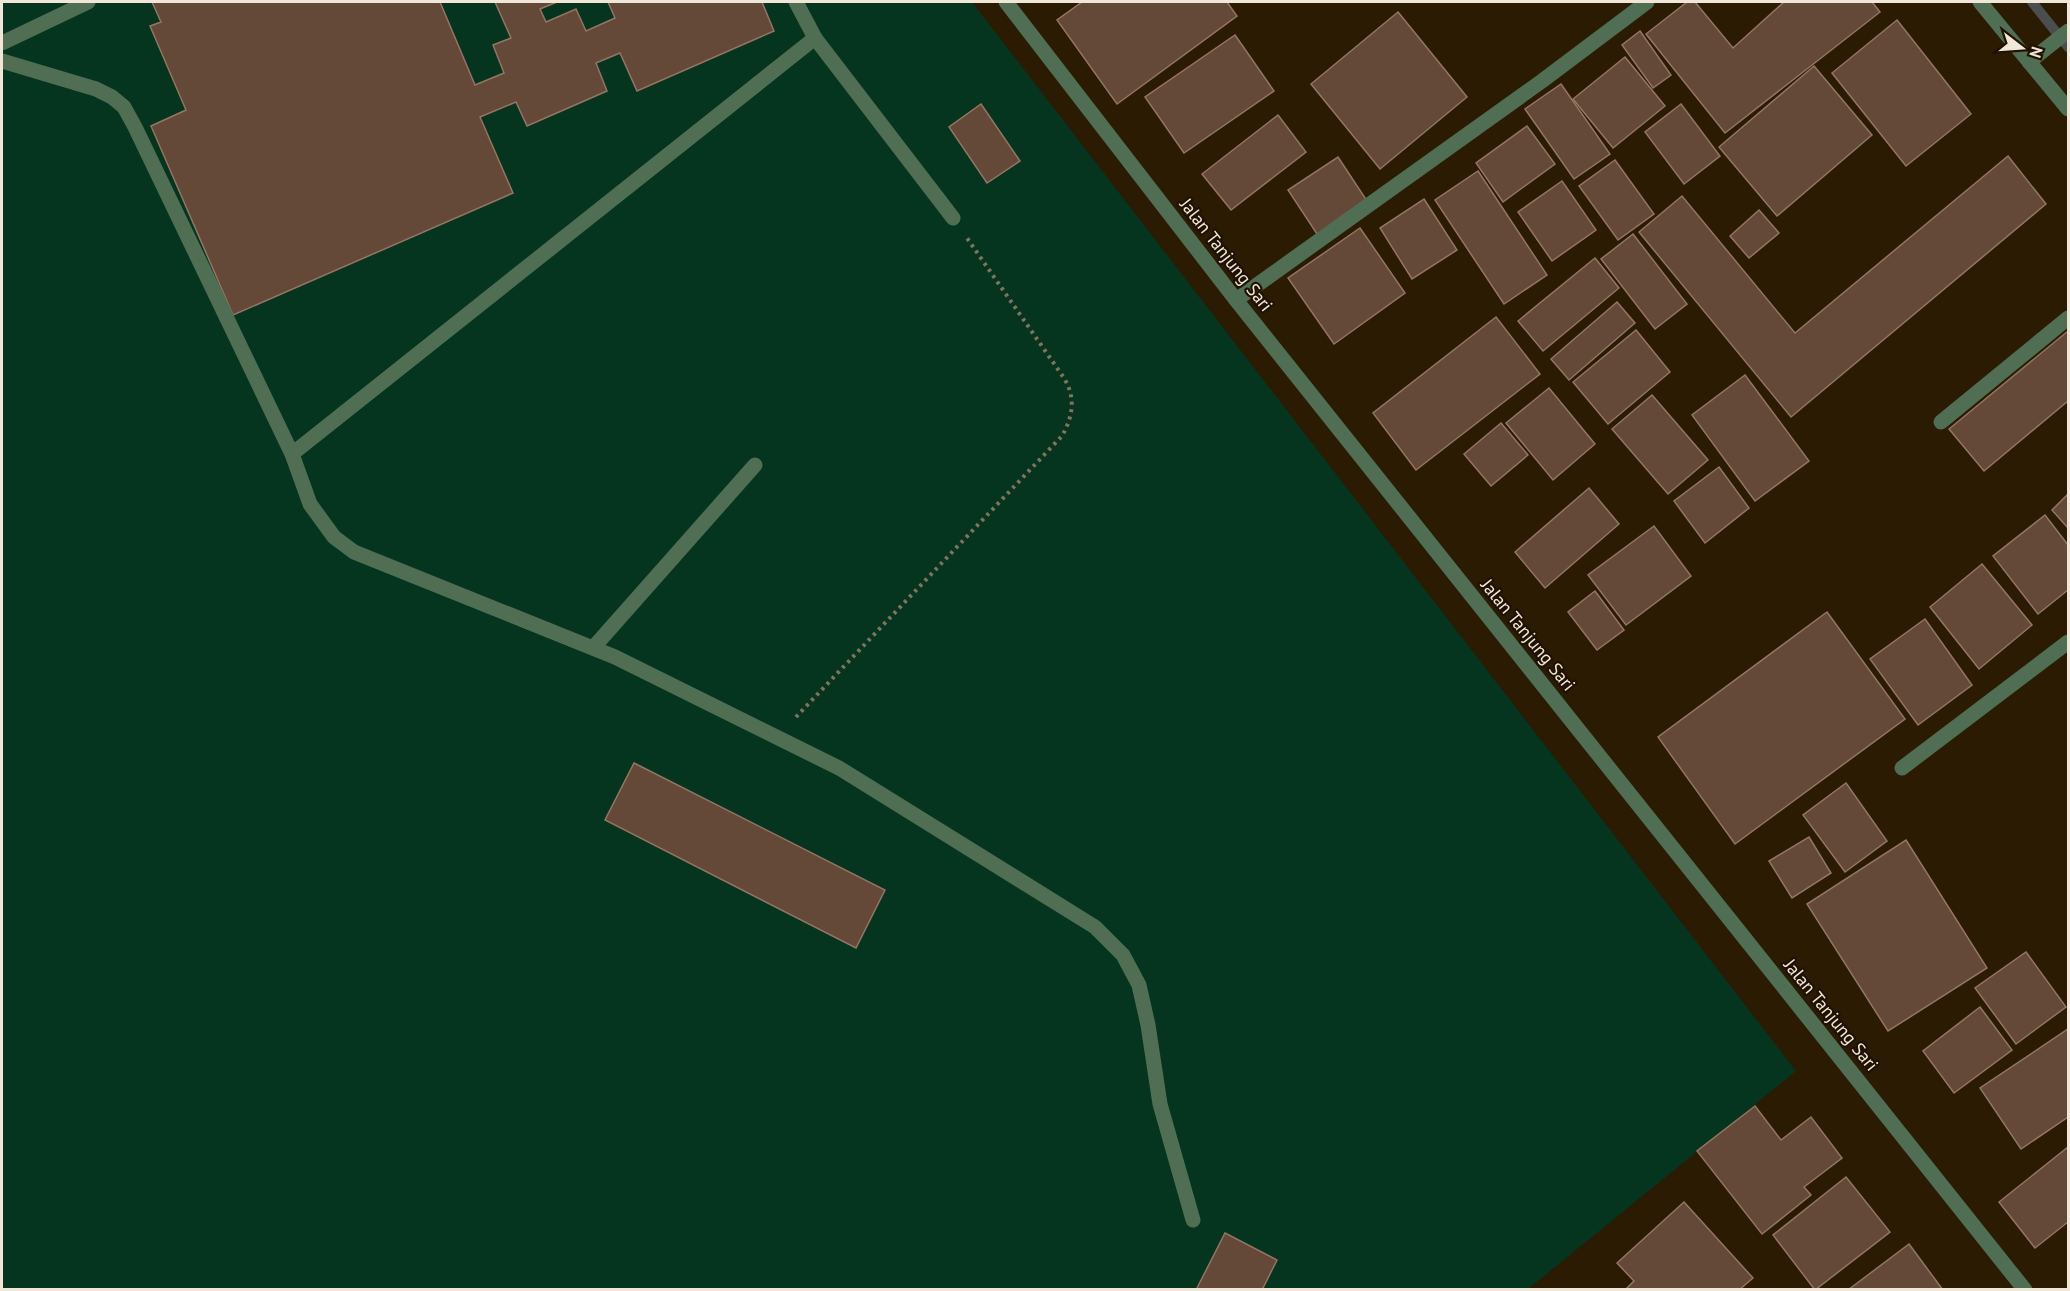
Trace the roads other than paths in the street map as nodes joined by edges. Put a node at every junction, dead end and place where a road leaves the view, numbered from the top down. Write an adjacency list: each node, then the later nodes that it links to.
1 (88, 2): 8 (street)
2 (796, 2): 7 (street)
3 (1006, 2): 13 (street, Jalan Tanjung Sari)
4 (1647, 2): 13 (street)
5 (1980, 2): 10 (street)
6 (2068, 31): 10 (street)
7 (815, 38): 12 (street); 16 (street)
8 (2, 43)
9 (2, 61): 16 (street)
10 (2030, 62): 11 (street)
11 (2068, 110)
12 (953, 218)
13 (1236, 300): 22 (street, Jalan Tanjung Sari)
14 (2068, 318): 15 (street)
15 (1941, 422)
16 (292, 454): 19 (street)
17 (755, 465): 19 (street)
18 (2068, 642): 20 (street)
19 (593, 648): 21 (street)
20 (1902, 768)
21 (1193, 1220)
22 (2025, 1290)

